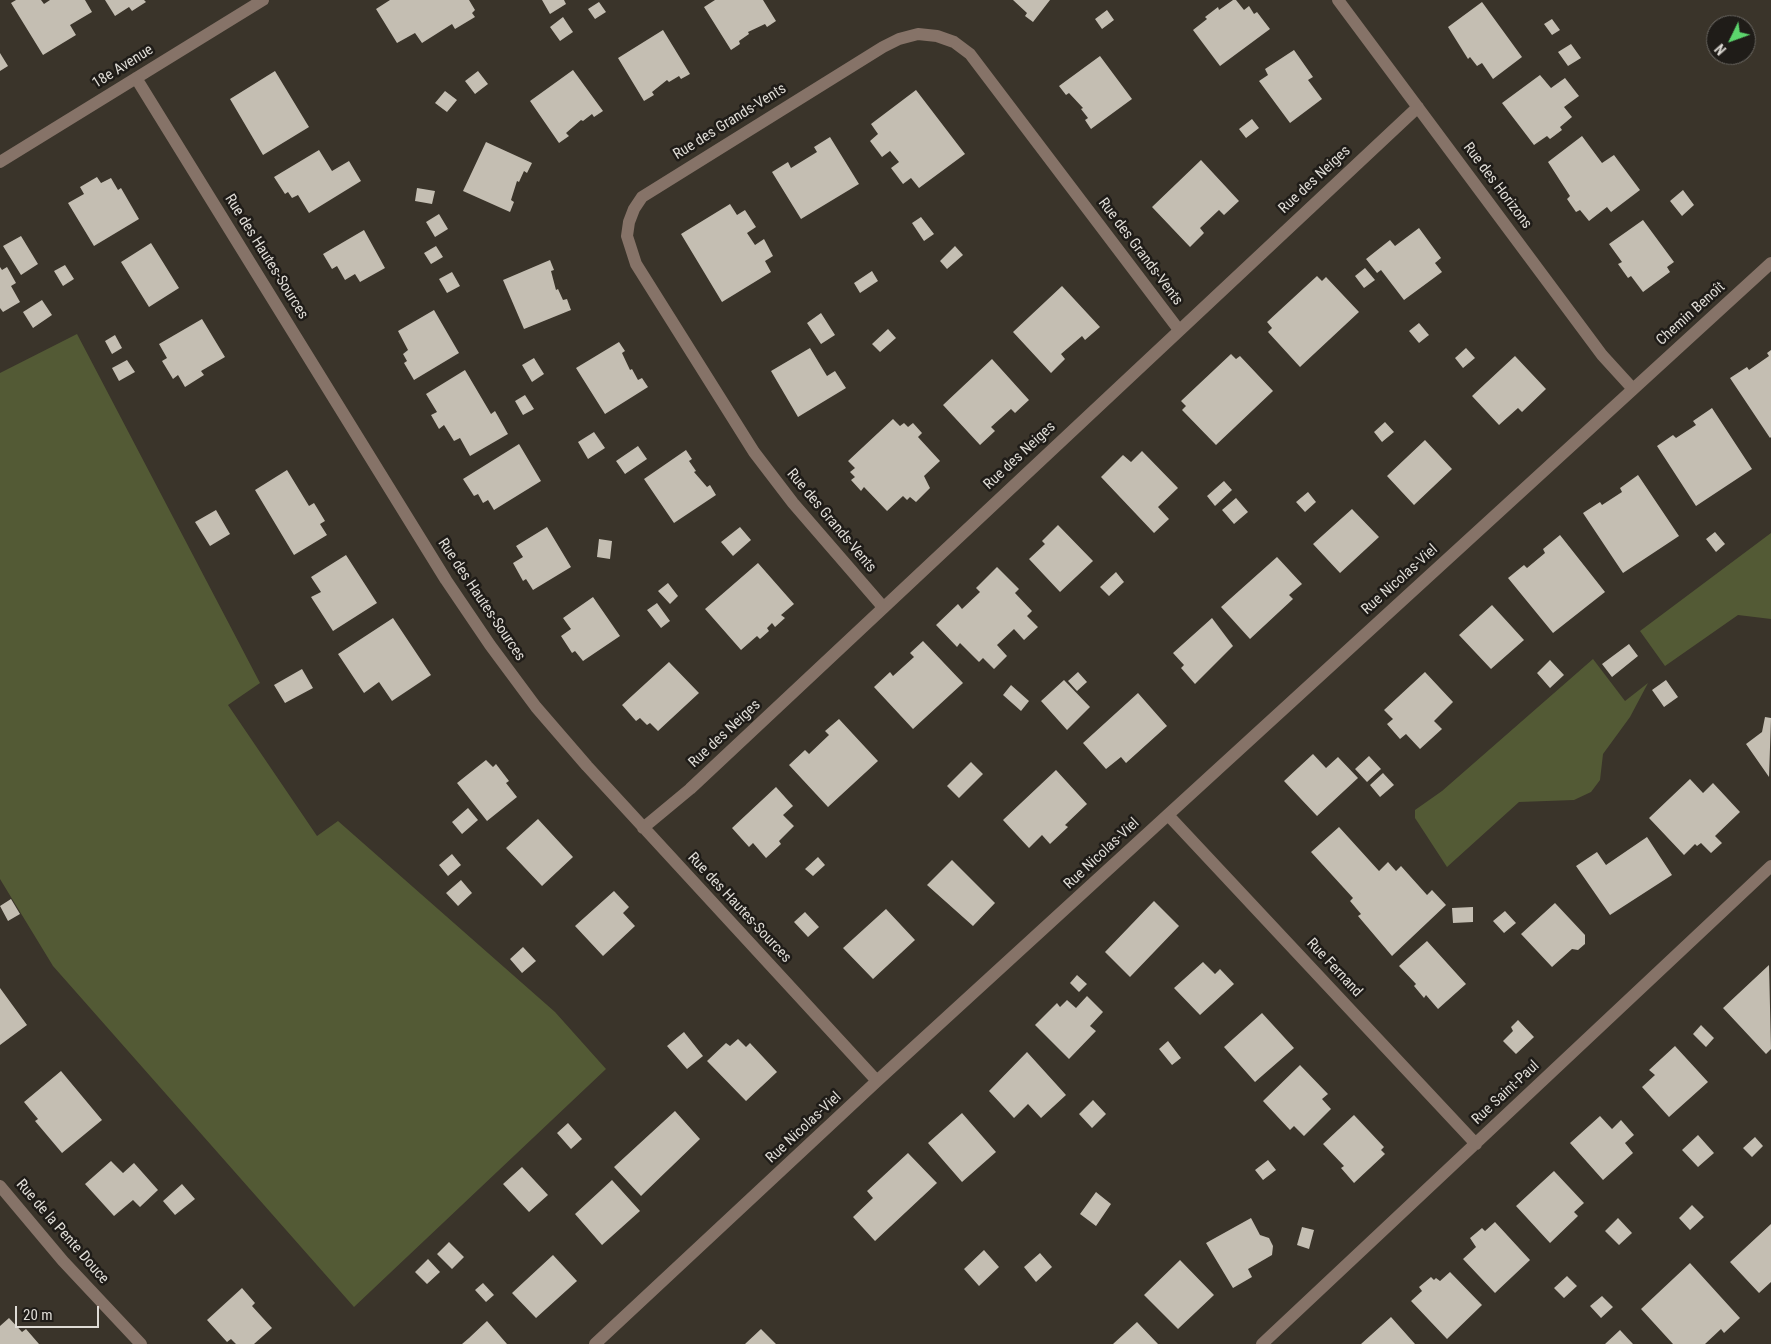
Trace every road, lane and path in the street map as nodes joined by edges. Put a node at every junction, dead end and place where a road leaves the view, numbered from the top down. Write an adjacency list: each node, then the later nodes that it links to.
1 (263, 0): 3 (street, 18e Avenue)
2 (1338, 0): 4 (street, Rue des Horizons)
3 (136, 78): 5 (street, 18e Avenue); 11 (street, Rue des Hautes-Sources)
4 (1418, 107): 7 (street, Rue des Neiges); 8 (street, Rue des Horizons)
5 (0, 162)
6 (1771, 263): 8 (street, Chemin Benoît)
7 (1178, 330): 9 (street, Rue des Neiges); 9 (street, Rue des Grands-Vents)
8 (1633, 389): 10 (street, Rue Nicolas-Viel)
9 (883, 607): 11 (street, Rue des Neiges)
10 (1168, 814): 13 (street, Rue Nicolas-Viel); 14 (street, Rue Fernand)
11 (643, 828): 13 (street, Rue des Hautes-Sources)
12 (1771, 866): 14 (street, Rue Saint-Paul)
13 (877, 1081): 17 (street, Rue Nicolas-Viel)
14 (1476, 1144): 18 (street, Rue Saint-Paul)
15 (0, 1186): 16 (street, Rue de la Pente Douce)
16 (141, 1344)
17 (595, 1344)
18 (1262, 1344)

